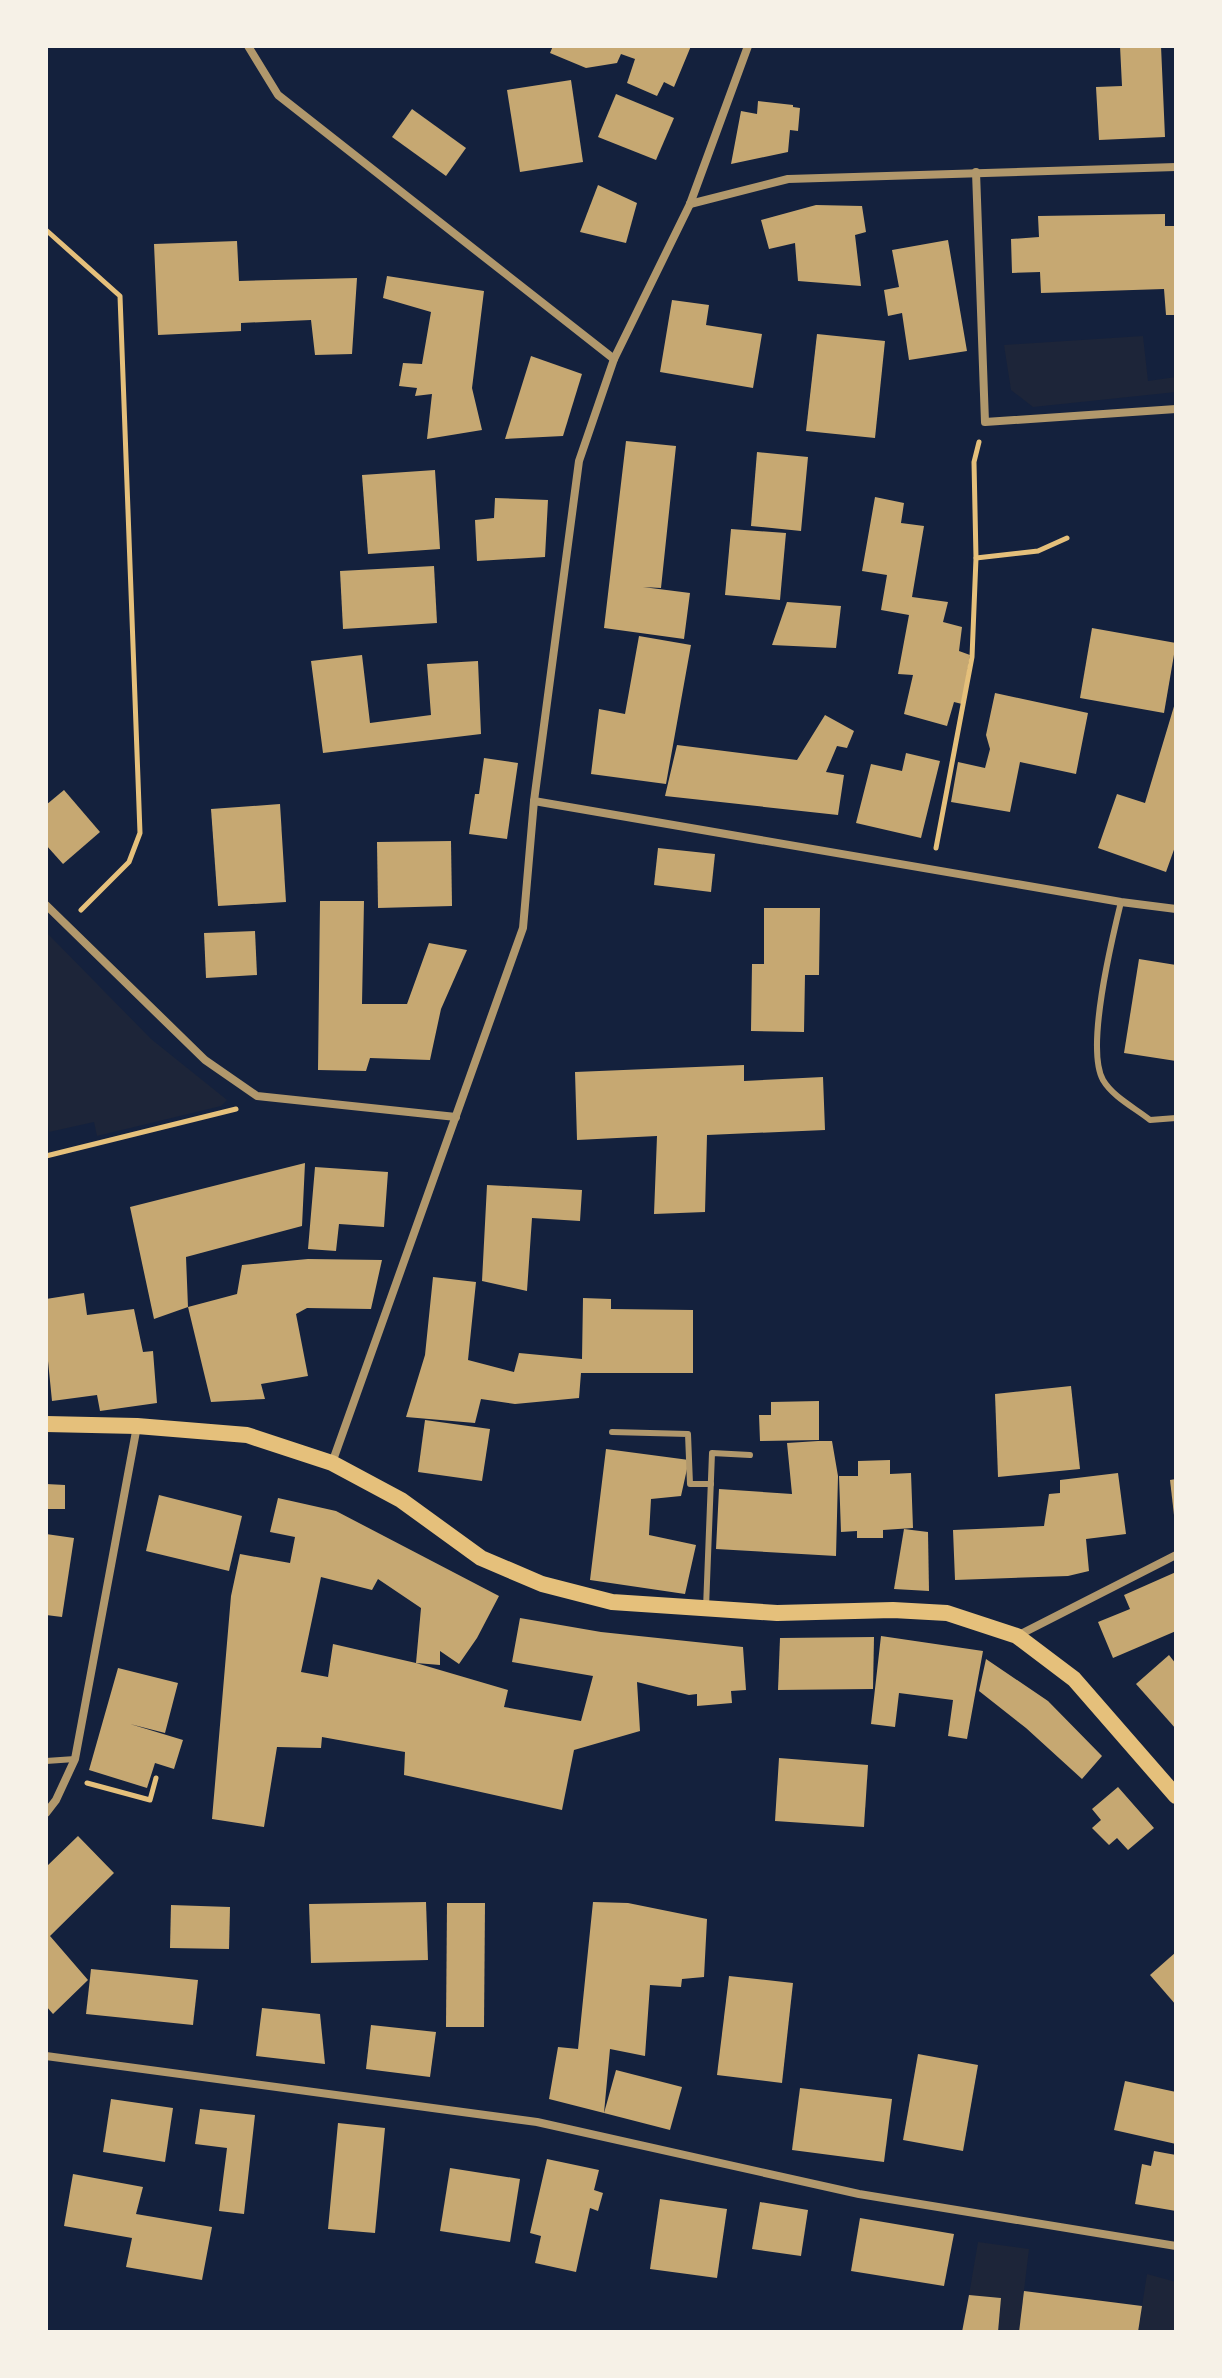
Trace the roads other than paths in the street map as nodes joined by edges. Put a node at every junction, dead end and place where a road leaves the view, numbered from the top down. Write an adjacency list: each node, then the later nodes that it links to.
1 (248, 46): 6 (street)
2 (748, 46): 5 (street)
3 (1176, 167): 4 (street)
4 (976, 172): 5 (street); 7 (street)
5 (690, 204): 6 (street)
6 (614, 359): 8 (street)
7 (1176, 409)
8 (534, 801): 9 (street); 12 (street)
9 (1121, 902): 11 (street); 13 (lane)
10 (46, 905): 12 (street)
11 (1176, 909)
12 (456, 1117): 18 (street)
13 (1176, 1118)
14 (46, 1424): 15 (main road)
15 (137, 1426): 18 (main road); 23 (street)
16 (612, 1432): 19 (lane)
17 (750, 1455): 19 (lane)
18 (332, 1463): 21 (main road)
19 (711, 1484): 21 (lane)
20 (1176, 1555): 22 (street)
21 (706, 1608): 22 (main road)
22 (1017, 1636): 25 (main road)
23 (75, 1759): 24 (lane); 26 (street)
24 (46, 1761)
25 (1176, 1796)
26 (46, 1813)
27 (46, 2056): 28 (street)
28 (1176, 2246)

